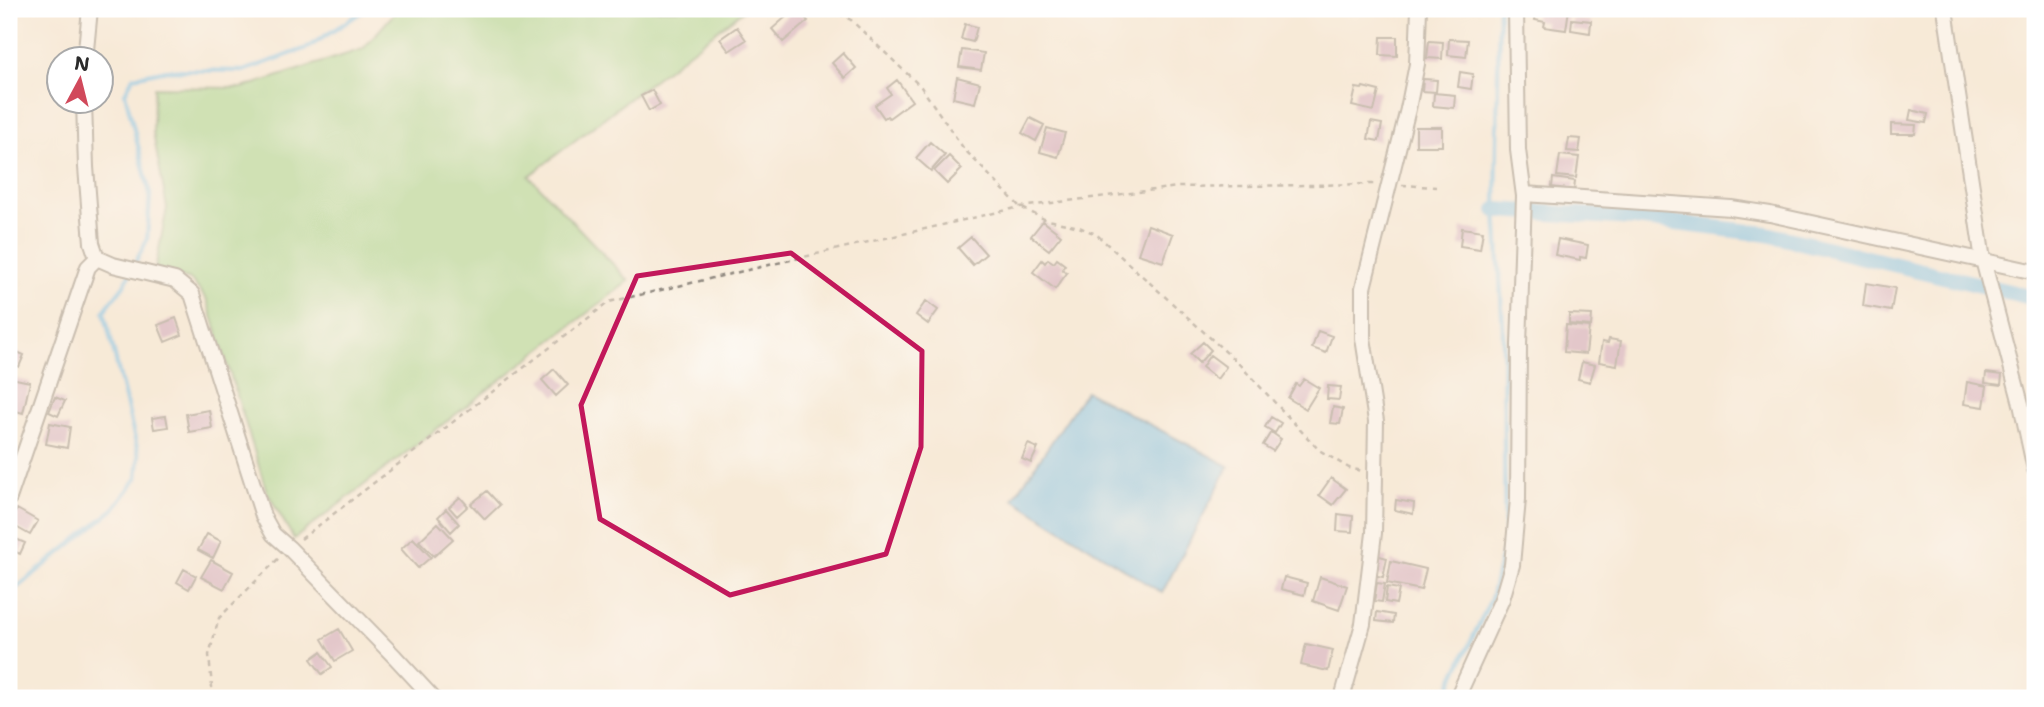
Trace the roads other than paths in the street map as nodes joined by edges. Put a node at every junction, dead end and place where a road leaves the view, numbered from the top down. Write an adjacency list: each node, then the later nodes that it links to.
1 (90, 9): 5 (street)
2 (1419, 9): 14 (street)
3 (1516, 9): 7 (street)
4 (1945, 9): 9 (street)
5 (86, 46)
6 (84, 116): 8 (street)
7 (1524, 195): 9 (street); 15 (street)
8 (97, 258): 12 (street); 13 (street)
9 (1983, 261): 10 (street); 11 (street)
10 (2035, 272)
11 (2035, 470)
12 (9, 498)
13 (433, 698)
14 (1342, 698)
15 (1457, 698)

